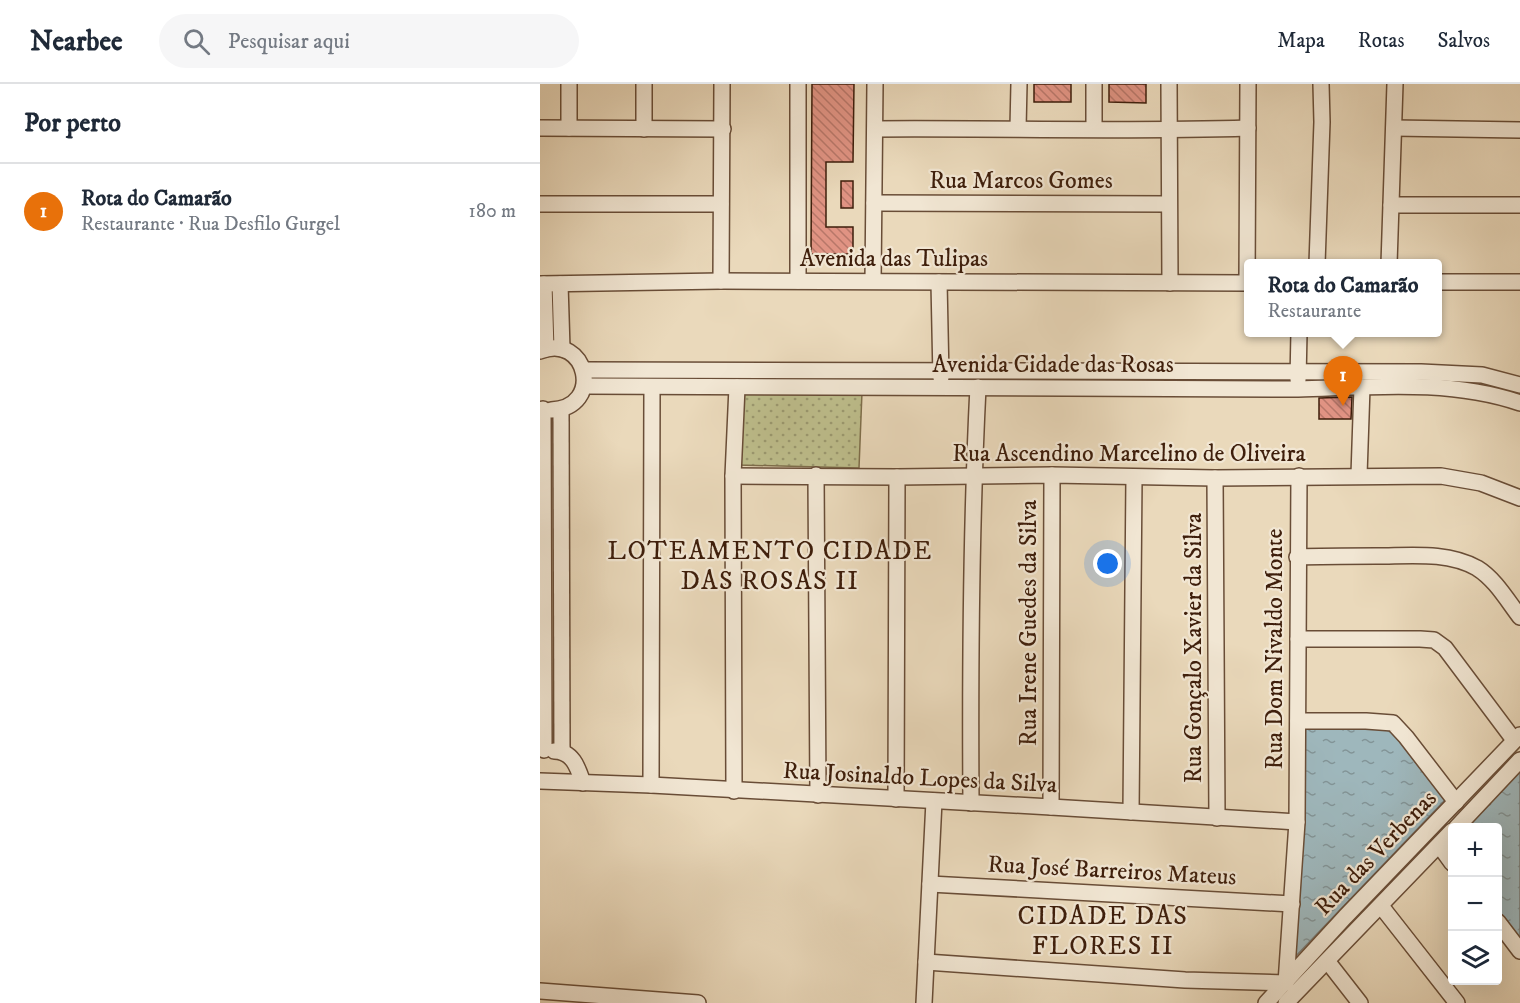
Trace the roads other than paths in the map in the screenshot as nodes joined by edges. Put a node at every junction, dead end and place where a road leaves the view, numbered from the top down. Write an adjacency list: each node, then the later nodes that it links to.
1 (569, 84): 13 (street)
2 (644, 84): 18 (street)
3 (722, 84): 19 (street)
4 (798, 84): 33 (street)
5 (875, 84): 20 (street)
6 (1019, 84): 14 (street)
7 (1094, 84): 15 (street)
8 (1169, 84): 21 (street)
9 (1248, 84): 16 (street)
10 (1322, 84): 30 (street)
11 (1395, 84): 17 (street)
12 (540, 128): 13 (street)
13 (569, 128): 18 (street)
14 (1018, 128): 15 (street); 20 (street)
15 (1094, 128): 21 (street)
16 (1248, 128): 21 (street); 29 (street)
17 (1394, 128): 22 (street); 27 (street)
18 (644, 129): 19 (street)
19 (723, 129): 25 (street)
20 (875, 129): 23 (street)
21 (1169, 130): 26 (street)
22 (1520, 130)
23 (874, 202): 26 (street, Rua Marcos Gomes); 34 (street)
24 (540, 204): 25 (street)
25 (721, 204): 32 (street)
26 (1169, 204): 36 (street)
27 (1391, 205): 28 (street); 31 (street)
28 (1520, 205)
29 (1248, 259)
30 (1317, 259)
31 (1389, 259)
32 (721, 281): 33 (street, Avenida das Tulipas); 41 (street, Avenida das Tulipas)
33 (798, 281): 34 (street, Avenida das Tulipas)
34 (873, 281): 35 (street, Avenida das Tulipas)
35 (939, 282): 36 (street, Avenida das Tulipas); 45 (street)
36 (1170, 282): 39 (street, Avenida das Tulipas)
37 (1442, 282): 38 (street)
38 (1520, 282)
39 (1244, 283)
40 (542, 284): 41 (street, Avenida das Tulipas); 44 (street)
41 (560, 284): 43 (street)
42 (1299, 337): 47 (street)
43 (562, 349): 44 (street); 46 (street)
44 (543, 350)
45 (941, 369): 46 (street, Avenida Cidade das Rosas); 47 (street, Avenida Cidade das Rosas); 52 (street)
46 (584, 370): 49 (street)
47 (1298, 371): 48 (street, Avenida Cidade das Rosas); 55 (street)
48 (1520, 385)
49 (584, 386): 50 (street, Avenida Cidade das Rosas); 58 (street)
50 (652, 387): 51 (street, Avenida Cidade das Rosas); 79 (street)
51 (736, 387): 52 (street, Avenida Cidade das Rosas); 62 (street)
52 (940, 387): 53 (street, Avenida Cidade das Rosas)
53 (978, 387): 55 (street, Avenida Cidade das Rosas); 63 (street)
54 (1362, 387): 55 (street, Avenida Cidade das Rosas); 56 (street, Avenida Cidade das Rosas); 61 (street)
55 (1298, 389)
56 (1520, 403)
57 (542, 408): 58 (street); 75 (street)
58 (561, 410): 74 (street)
59 (816, 475): 62 (street, Rua Ascendino Marcelino de Oliveira); 65 (street, Rua Ascendino Marcelino de Oliveira); 81 (street)
60 (1052, 475): 63 (street, Rua Ascendino Marcelino de Oliveira); 66 (street, Rua Ascendino Marcelino de Oliveira); 86 (street, Rua Irene Guedes da Silva)
61 (1359, 475): 64 (street, Rua Ascendino Marcelino de Oliveira); 68 (street, Rua Ascendino Marcelino de Oliveira)
62 (733, 476): 80 (street)
63 (973, 476): 65 (street, Rua Ascendino Marcelino de Oliveira); 85 (street)
64 (1299, 476): 67 (street, Rua Ascendino Marcelino de Oliveira); 69 (street, Rua Dom Nivaldo Monte)
65 (897, 477): 82 (street)
66 (1134, 477): 67 (street, Rua Ascendino Marcelino de Oliveira); 87 (street)
67 (1215, 478): 88 (street, Rua Gonçalo Xavier da Silva)
68 (1520, 498)
69 (1297, 557): 70 (street); 71 (street, Rua Dom Nivaldo Monte)
70 (1520, 617)
71 (1298, 639): 72 (street, Rua Dom Nivaldo Monte); 73 (street)
72 (1298, 721): 84 (street); 89 (street, Rua Dom Nivaldo Monte)
73 (1517, 737): 84 (street, Rua das Verbenas)
74 (562, 751): 75 (street); 78 (street)
75 (542, 752)
76 (1520, 760): 90 (street, Rua das Verbenas)
77 (540, 781): 78 (street, Rua Josinaldo Lopes da Silva)
78 (583, 783): 79 (street, Rua Josinaldo Lopes da Silva)
79 (651, 785): 80 (street, Rua Josinaldo Lopes da Silva)
80 (735, 791): 81 (street, Rua Josinaldo Lopes da Silva)
81 (818, 795): 82 (street, Rua Josinaldo Lopes da Silva)
82 (897, 799): 83 (street, Rua Josinaldo Lopes da Silva)
83 (934, 801): 85 (street, Rua Josinaldo Lopes da Silva); 94 (street)
84 (1456, 802): 102 (street, Rua das Verbenas)
85 (971, 803): 86 (street, Rua Josinaldo Lopes da Silva)
86 (1051, 807): 87 (street, Rua Josinaldo Lopes da Silva)
87 (1131, 812): 88 (street, Rua Josinaldo Lopes da Silva)
88 (1217, 818): 89 (street, Rua Josinaldo Lopes da Silva)
89 (1297, 822): 95 (street, Rua Dom Nivaldo Monte)
90 (1461, 823)
91 (1448, 835): 92 (street, Rua das Verbenas)
92 (1439, 845): 93 (street); 96 (street, Rua das Verbenas)
93 (1448, 857)
94 (930, 884): 95 (street, Rua José Barreiros Mateus); 99 (street)
95 (1292, 904): 102 (street, Rua Dom Nivaldo Monte)
96 (1381, 906): 100 (street, Rua das Verbenas); 107 (street)
97 (1502, 928): 98 (street)
98 (1520, 951)
99 (926, 962): 102 (street); 104 (street)
100 (1328, 962): 102 (street, Rua das Verbenas); 106 (street)
101 (540, 991): 103 (street)
102 (1290, 993): 105 (street, Rua das Verbenas)
103 (698, 1003)
104 (924, 1003)
105 (1266, 1003)
106 (1360, 1003)
107 (1456, 1003)

